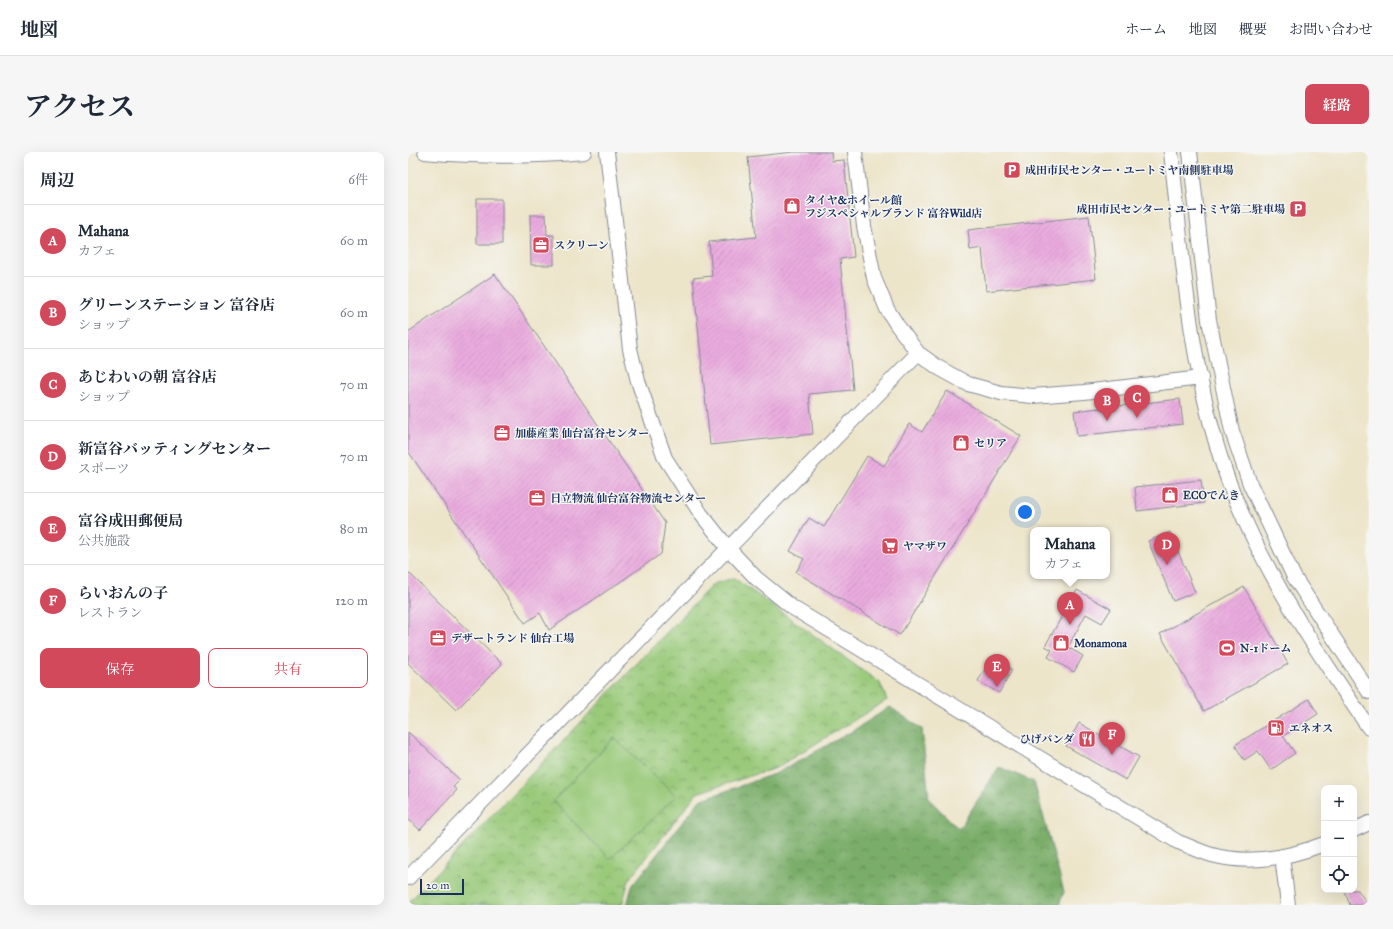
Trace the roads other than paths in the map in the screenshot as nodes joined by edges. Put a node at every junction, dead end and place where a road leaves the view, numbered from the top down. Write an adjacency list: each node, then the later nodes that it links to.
1 (425, 152): 2 (street)
2 (584, 152)
3 (607, 152): 9 (street)
4 (855, 152): 7 (street)
5 (1171, 152): 8 (street)
6 (1190, 152): 10 (street)
7 (918, 353): 8 (street); 9 (street)
8 (1200, 378): 11 (street)
9 (728, 548): 15 (street); 16 (street)
10 (1369, 692)
11 (1369, 728)
12 (1369, 823): 13 (street)
13 (1357, 829)
14 (1321, 845): 15 (street)
15 (1282, 856): 17 (street)
16 (408, 878)
17 (1288, 905)

